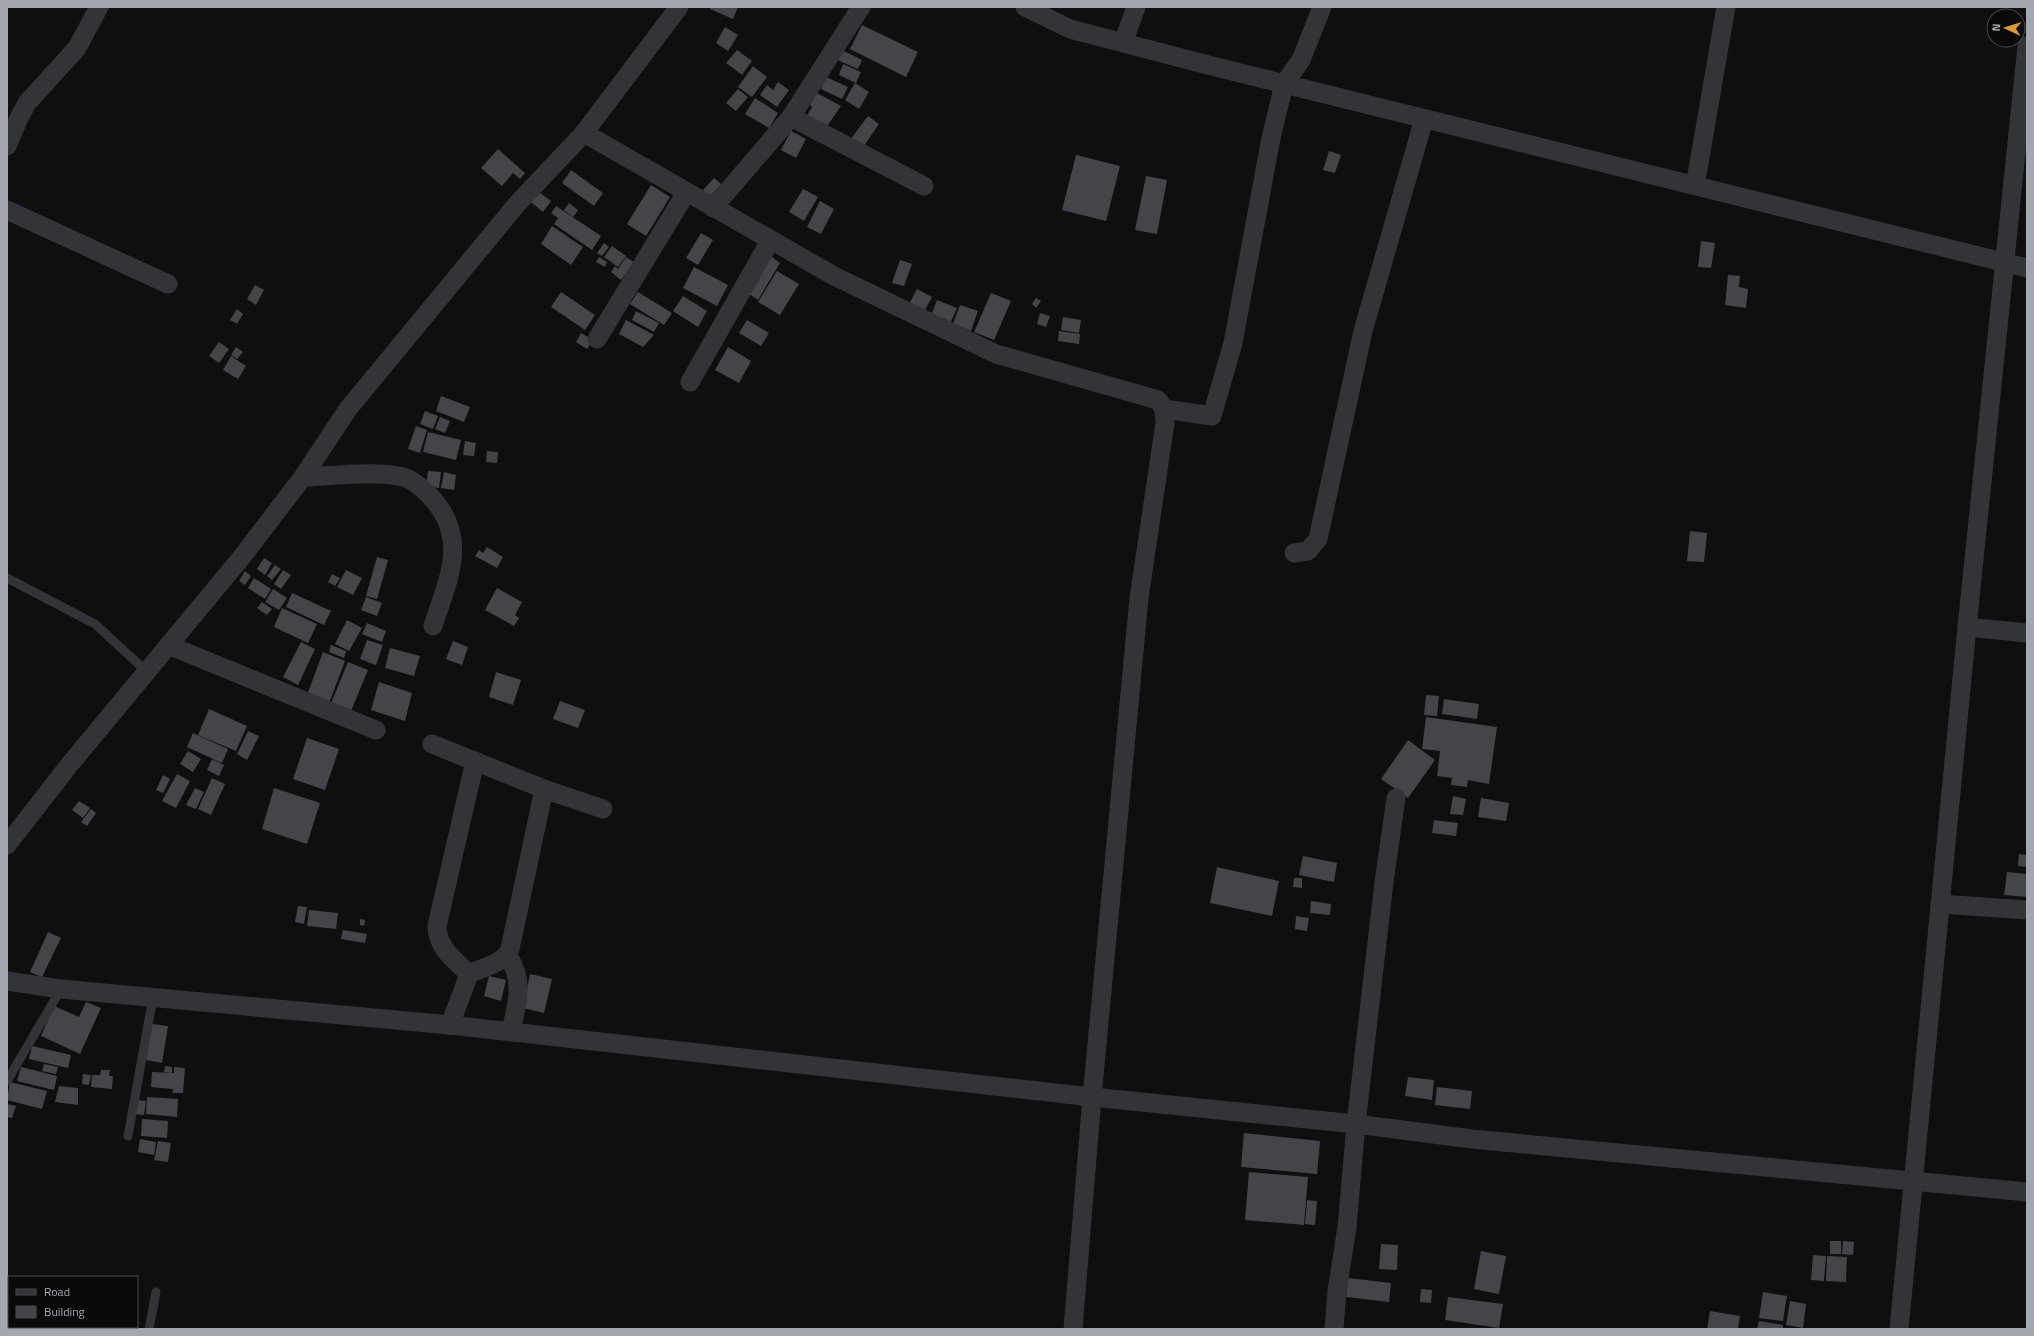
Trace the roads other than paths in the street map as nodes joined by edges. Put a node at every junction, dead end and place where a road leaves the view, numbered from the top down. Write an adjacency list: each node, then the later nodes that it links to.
1 (99, 7): 14 (street)
2 (679, 7): 13 (street)
3 (861, 7): 11 (street)
4 (1025, 7): 8 (street)
5 (1136, 7): 8 (street)
6 (1322, 7): 10 (street)
7 (1726, 7): 16 (street)
8 (1123, 43): 10 (street)
9 (2027, 46): 21 (street)
10 (1284, 84): 12 (street); 26 (street)
11 (791, 118): 15 (street); 18 (street)
12 (1424, 119): 16 (street); 28 (street)
13 (584, 133): 17 (street); 27 (street)
14 (7, 146)
15 (924, 186)
16 (1695, 186): 21 (street)
17 (686, 193): 18 (street); 24 (street)
18 (713, 208): 20 (street)
19 (7, 210): 23 (street)
20 (770, 241): 25 (street); 26 (street)
21 (2004, 262): 22 (street); 31 (street)
22 (2027, 268)
23 (168, 284)
24 (597, 339)
25 (690, 382)
26 (1164, 409): 52 (street)
27 (303, 477): 30 (street); 33 (street)
28 (1294, 553)
29 (7, 578): 34 (lane)
30 (433, 626)
31 (1967, 627): 32 (street); 42 (street)
32 (2027, 633)
33 (168, 644): 34 (street); 35 (street)
34 (146, 670): 41 (street)
35 (376, 730)
36 (432, 744): 37 (street)
37 (475, 762): 38 (street); 45 (street)
38 (544, 790): 40 (street); 44 (street)
39 (1396, 798): 53 (street)
40 (603, 809)
41 (7, 845)
42 (1940, 904): 43 (street); 55 (street)
43 (2027, 910)
44 (508, 956): 45 (street); 50 (street)
45 (470, 974): 49 (street)
46 (7, 981): 47 (street)
47 (61, 989): 48 (street); 51 (lane)
48 (153, 997): 49 (street); 54 (lane)
49 (450, 1025): 50 (street)
50 (511, 1031): 52 (street)
51 (7, 1081)
52 (1092, 1097): 53 (street); 59 (street)
53 (1356, 1124): 55 (street); 60 (street)
54 (128, 1136)
55 (1913, 1180): 56 (street); 61 (street)
56 (2027, 1192)
57 (156, 1292): 58 (lane)
58 (149, 1329)
59 (1073, 1329)
60 (1334, 1329)
61 (1899, 1329)

